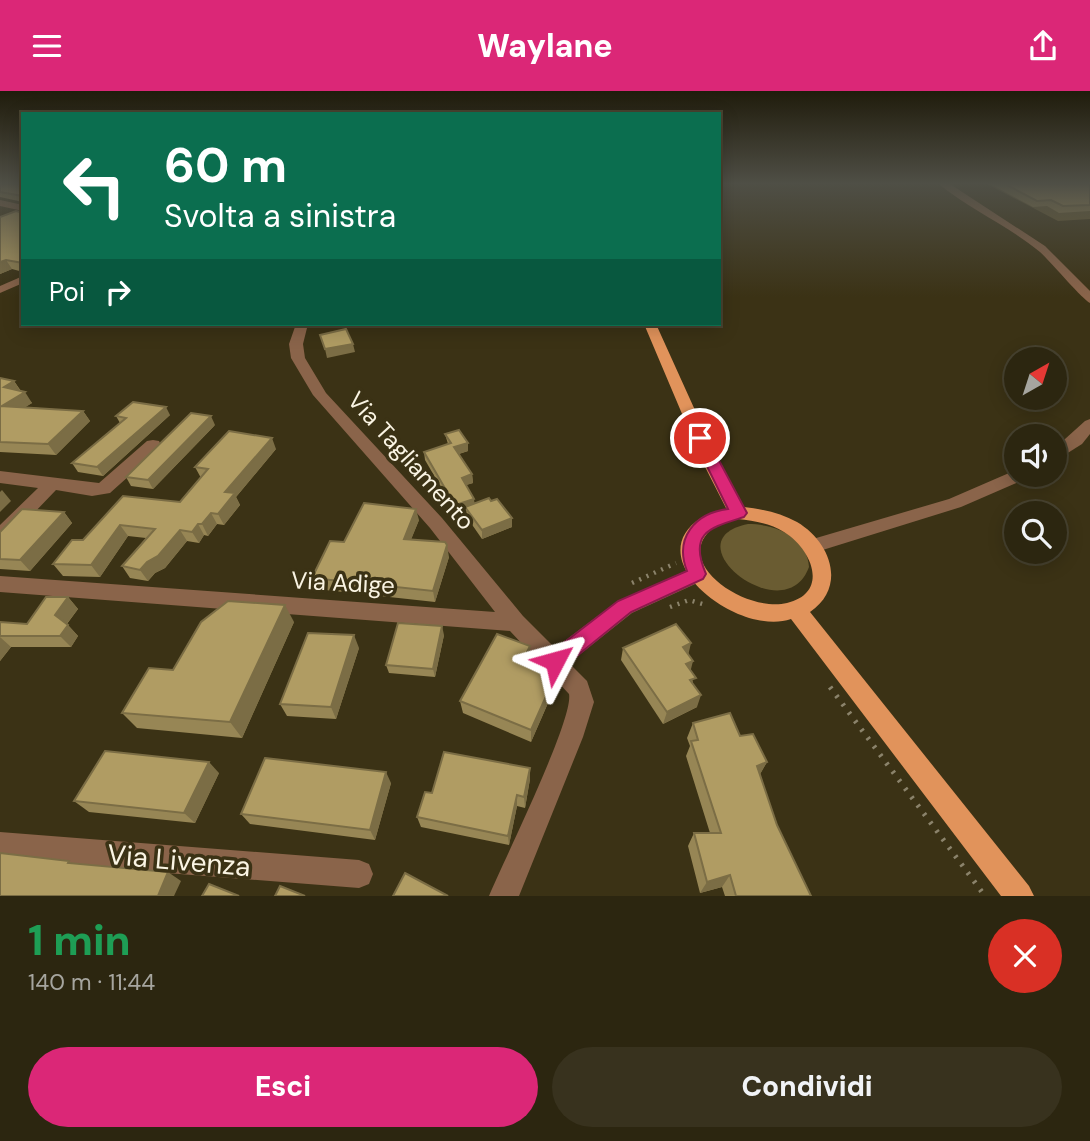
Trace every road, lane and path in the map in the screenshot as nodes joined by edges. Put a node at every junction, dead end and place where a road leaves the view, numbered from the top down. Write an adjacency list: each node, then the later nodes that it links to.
1 (1002, 222): 5 (street)
2 (21, 280): 3 (street)
3 (0, 291): 4 (street)
4 (21, 294)
5 (1090, 299)
6 (301, 326): 20 (street, Via Tagliamento)
7 (651, 326): 14 (main road)
8 (1090, 424): 10 (street)
9 (153, 445): 13 (street)
10 (1067, 447)
11 (0, 478): 13 (street)
12 (1004, 482): 16 (street)
13 (52, 484): 15 (street)
14 (738, 513): 16 (main road); 17 (main road)
15 (0, 536)
16 (813, 546): 19 (main road)
17 (697, 574): 19 (main road); 21 (street)
18 (0, 584): 20 (street, Via Adige)
19 (796, 610): 25 (main road)
20 (515, 622): 21 (street, Via Tagliamento)
21 (555, 661): 24 (street, Via Tagliamento)
22 (0, 846): 23 (street, Via Livenza)
23 (359, 874)
24 (504, 896)
25 (1019, 896)

